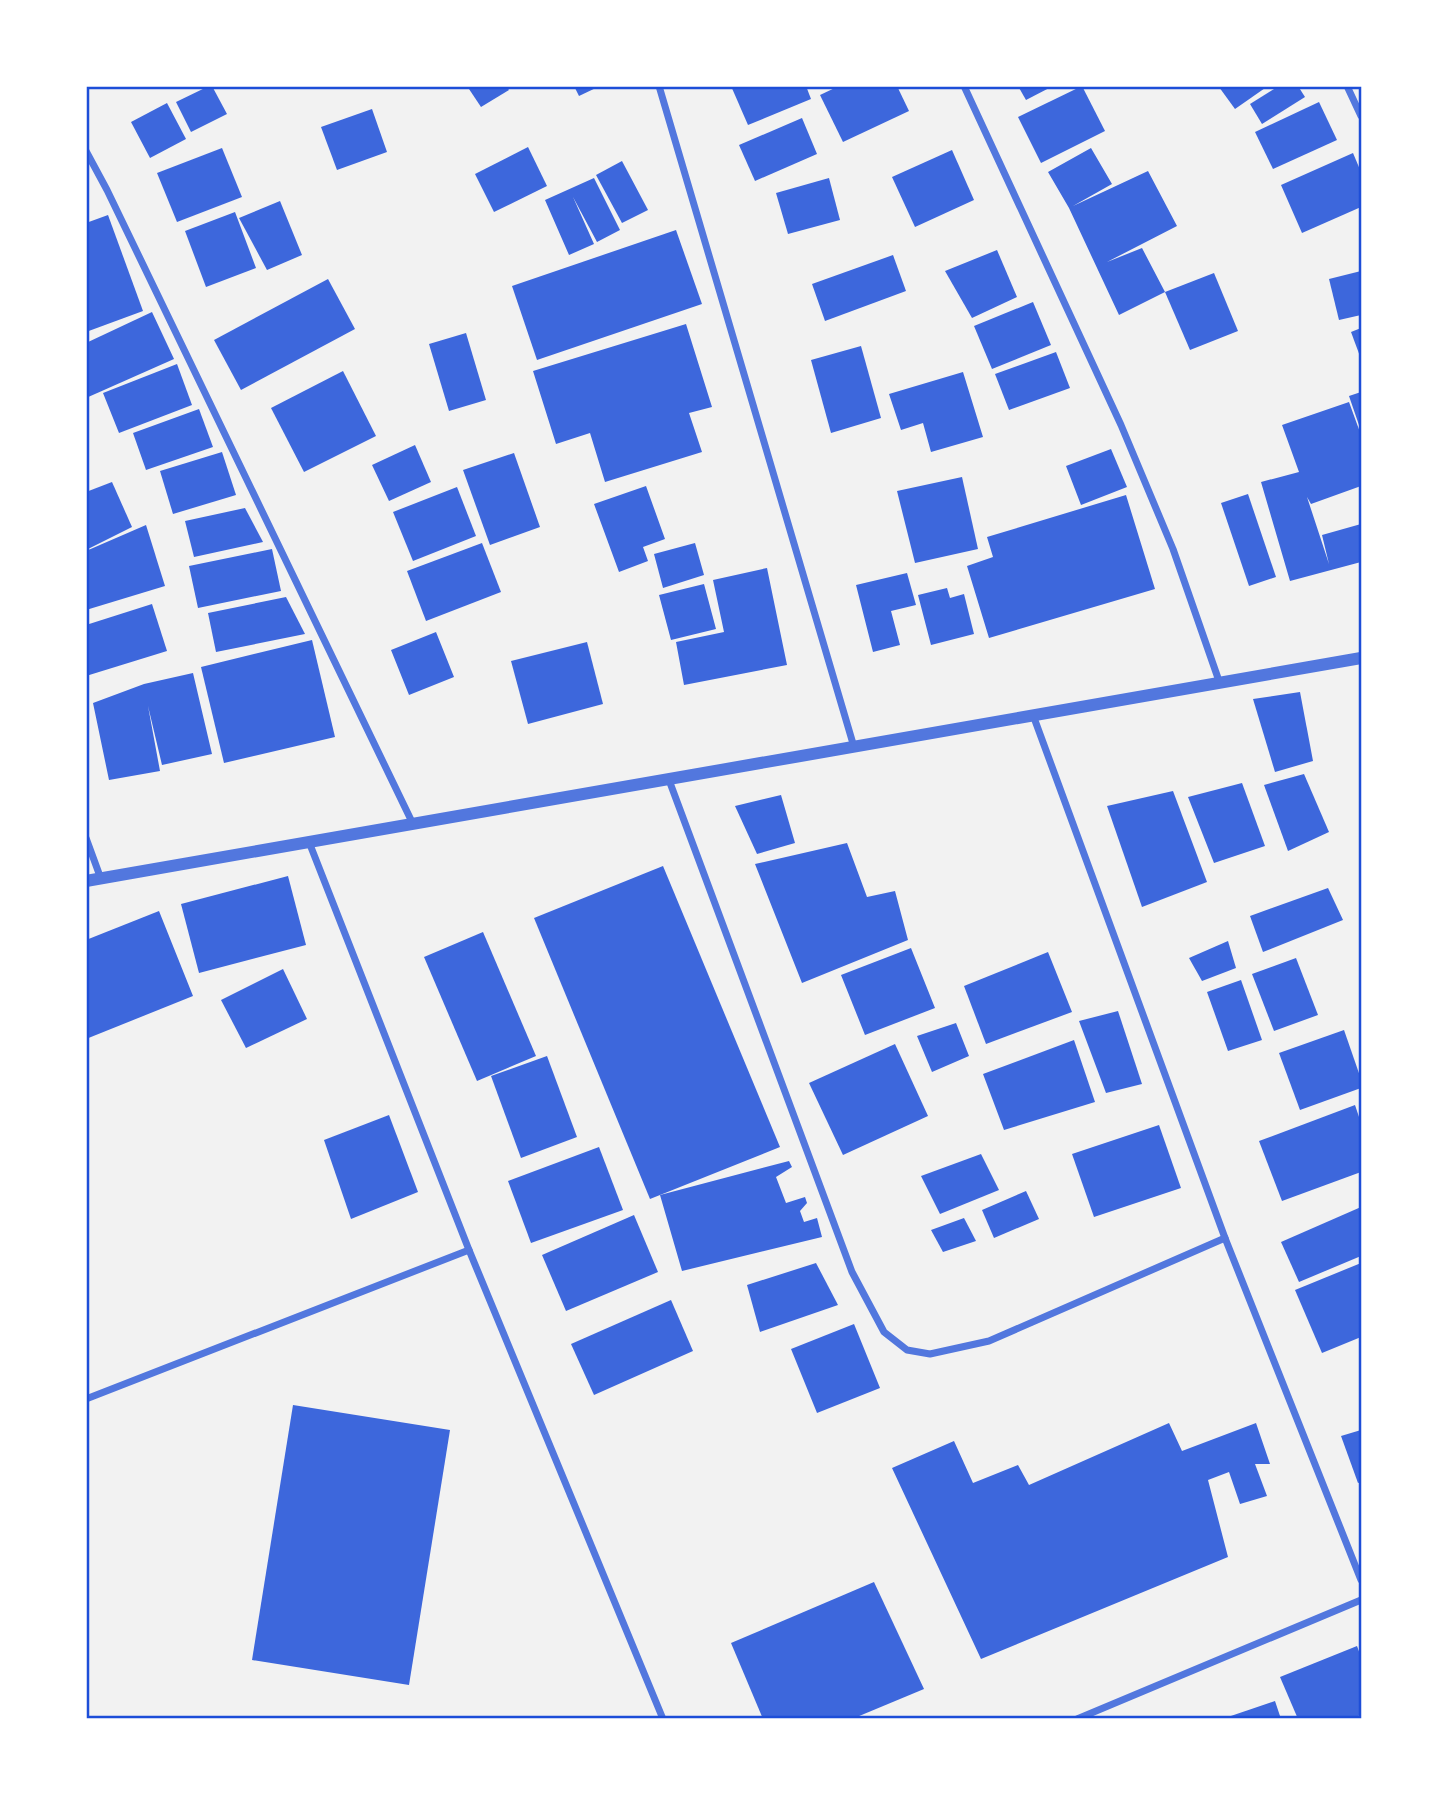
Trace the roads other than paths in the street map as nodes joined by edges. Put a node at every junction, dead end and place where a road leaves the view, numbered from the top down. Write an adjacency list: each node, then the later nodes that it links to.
1 (659, 86): 9 (street)
2 (964, 86): 7 (street)
3 (1347, 86): 4 (street)
4 (1361, 116)
5 (86, 151): 11 (street)
6 (1361, 658): 7 (street)
7 (1219, 681): 8 (street)
8 (1033, 714): 9 (street); 16 (street)
9 (854, 748): 10 (street)
10 (669, 780): 11 (street); 16 (street)
11 (413, 824): 13 (street)
12 (86, 838): 14 (street)
13 (309, 842): 14 (street); 17 (street)
14 (101, 878): 15 (street)
15 (86, 881)
16 (1225, 1238): 19 (street)
17 (469, 1250): 18 (street); 21 (street)
18 (86, 1399)
19 (1361, 1580)
20 (1361, 1600): 22 (street)
21 (663, 1719)
22 (1077, 1719)

